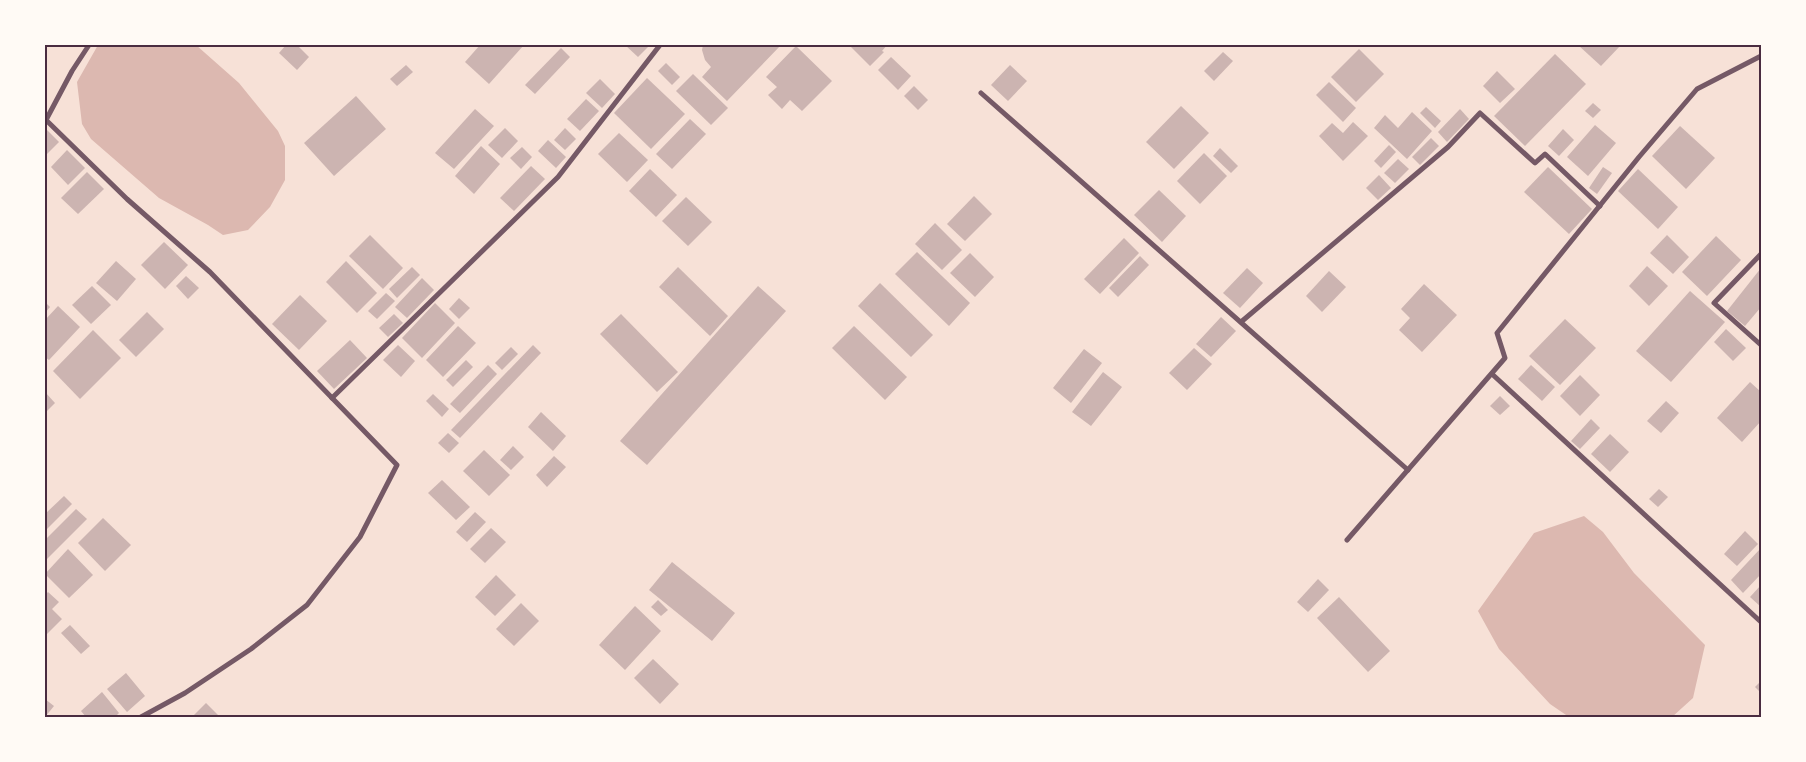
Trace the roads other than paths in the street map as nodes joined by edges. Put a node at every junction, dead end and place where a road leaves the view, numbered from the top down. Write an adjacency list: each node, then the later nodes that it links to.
1 (90, 45): 10 (street)
2 (660, 45): 10 (street)
3 (1761, 56): 5 (street)
4 (982, 93): 7 (street)
5 (1600, 206): 7 (street); 9 (street)
6 (1761, 254): 8 (street)
7 (1241, 322): 11 (street)
8 (1761, 345)
9 (1492, 374): 11 (street); 13 (street)
10 (332, 398): 14 (street)
11 (1408, 470): 12 (street)
12 (1347, 540)
13 (1761, 622)
14 (141, 717)

